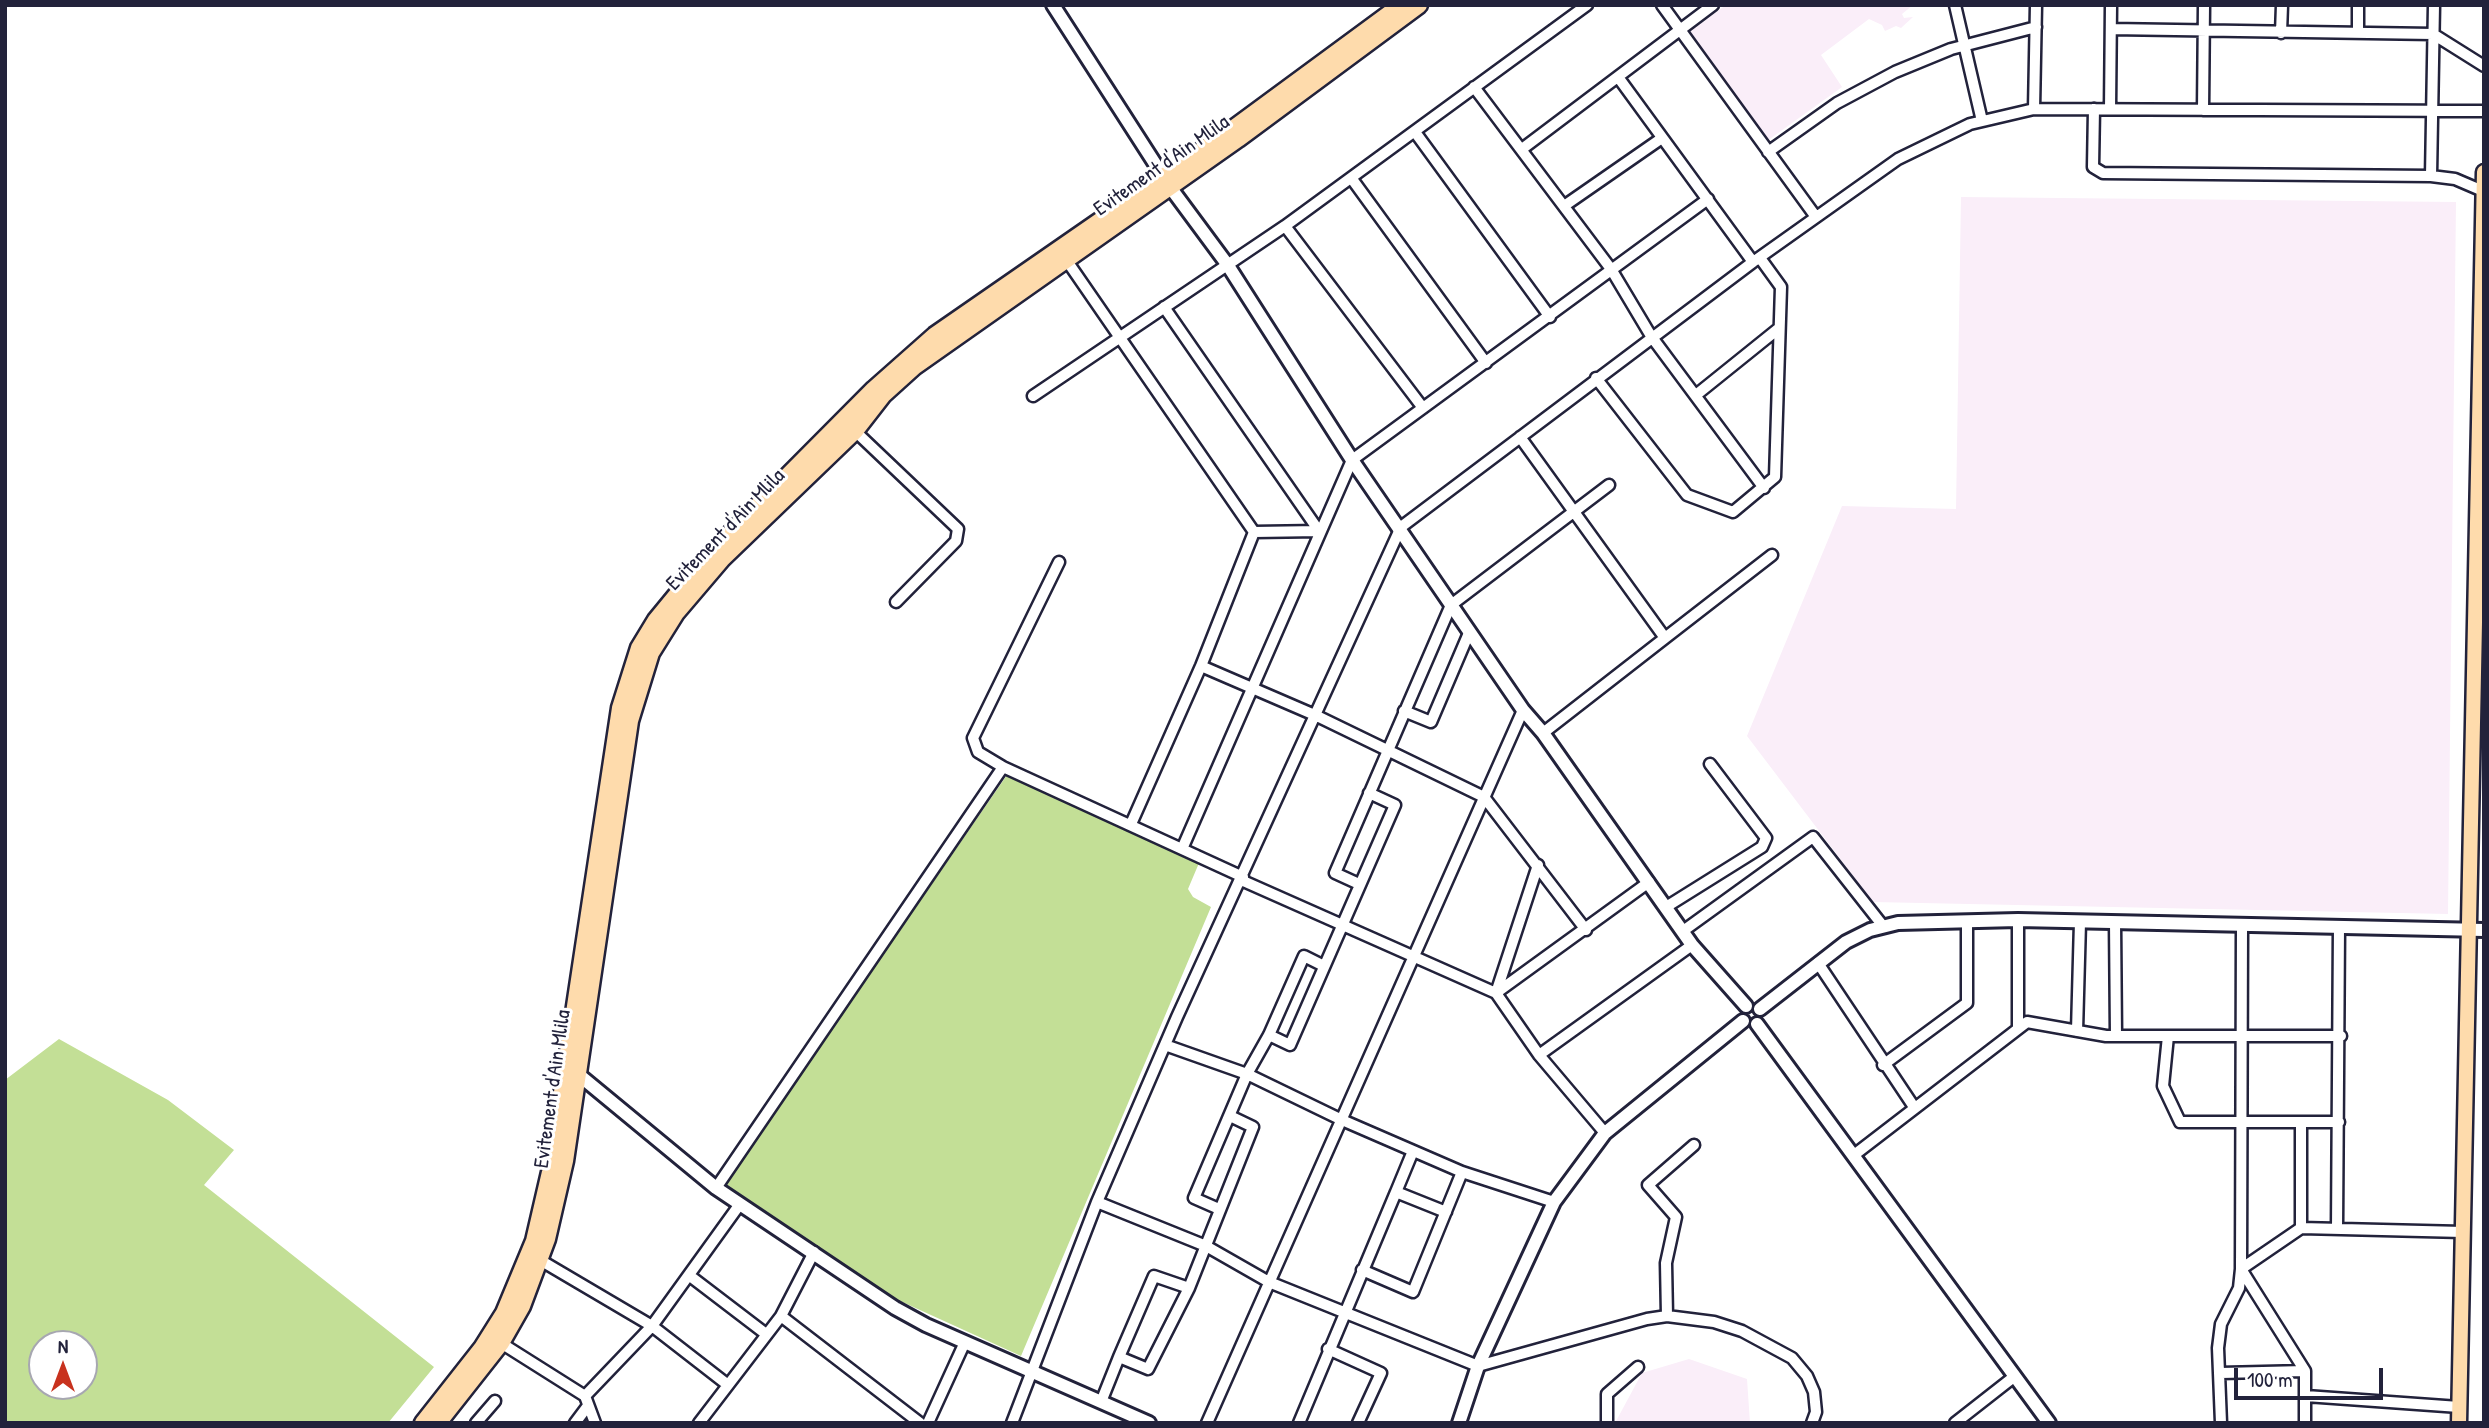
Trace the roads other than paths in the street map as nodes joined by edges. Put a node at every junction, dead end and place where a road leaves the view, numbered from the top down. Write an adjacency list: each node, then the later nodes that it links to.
1 (1053, 5): 39 (street)
2 (1401, 5): 39 (highway, Evitement d'Ain Mlila)
3 (1419, 5): 39 (highway, Evitement d'Ain Mlila)
4 (1587, 5): 24 (street)
5 (1662, 5): 16 (street)
6 (1713, 5): 16 (street)
7 (1955, 5): 21 (street)
8 (2036, 5): 14 (street)
9 (2111, 5): 15 (street)
10 (2204, 5): 17 (street)
11 (2282, 5): 18 (street)
12 (2358, 5): 19 (street)
13 (2434, 5): 20 (street)
14 (2036, 27): 21 (street); 25 (street)
15 (2111, 29): 17 (street); 27 (street)
16 (1679, 30): 23 (street); 35 (street)
17 (2204, 31): 18 (street); 28 (street)
18 (2281, 33): 19 (street)
19 (2358, 33): 20 (street)
20 (2433, 34): 22 (street); 29 (street)
21 (1964, 46): 31 (street); 35 (street)
22 (2484, 66)
23 (1618, 77): 33 (street); 34 (street)
24 (1474, 87): 32 (street); 34 (street)
25 (2034, 109): 26 (street); 31 (street)
26 (2094, 109): 27 (street); 37 (street)
27 (2110, 109): 28 (street)
28 (2203, 110): 29 (street)
29 (2432, 111): 30 (street); 37 (street)
30 (2484, 111)
31 (1982, 121): 43 (street)
32 (1415, 132): 38 (street); 51 (street)
33 (1662, 138): 41 (street); 42 (street)
34 (1522, 149): 42 (street)
35 (1769, 152): 43 (street)
36 (2484, 172): 40 (main road)
37 (2431, 176): 40 (street)
38 (1352, 179): 44 (street); 55 (street)
39 (1167, 182): 45 (highway, Evitement d'Ain Mlila); 47 (street); 123 (highway, Evitement d'Ain Mlila)
40 (2483, 191): 49 (main road)
41 (1708, 199): 46 (street); 48 (street)
42 (1564, 206): 48 (street)
43 (1816, 217): 46 (street)
44 (1284, 226): 47 (street); 59 (street)
45 (1065, 258): 54 (street); 60 (highway, Evitement d'Ain Mlila)
46 (1756, 260): 52 (street); 53 (street)
47 (1227, 264): 50 (street); 62 (street)
48 (1611, 269): 51 (street); 53 (street)
49 (2483, 279): 102 (main road)
50 (1164, 307): 54 (street); 67 (street)
51 (1550, 317): 55 (street)
52 (1779, 329): 57 (street); 64 (street)
53 (1651, 336): 56 (street); 57 (street)
54 (1121, 337): 58 (street); 68 (street)
55 (1486, 363): 59 (street)
56 (1596, 378): 61 (street); 64 (street)
57 (1696, 395): 64 (street)
58 (1033, 396)
59 (1423, 408): 62 (street)
60 (855, 431): 71 (street); 123 (highway, Evitement d'Ain Mlila)
61 (1520, 437): 65 (street); 66 (street)
62 (1352, 460): 66 (street); 67 (street)
63 (1609, 485): 65 (street)
64 (1764, 488)
65 (1574, 511): 72 (street); 74 (street)
66 (1401, 527): 72 (street); 79 (street)
67 (1319, 531): 68 (street); 76 (street)
68 (1254, 532): 75 (street)
69 (1772, 555): 74 (street)
70 (1059, 562): 83 (street)
71 (896, 602)
72 (1451, 605): 73 (street); 78 (street)
73 (1469, 633): 77 (street); 78 (street)
74 (1665, 638): 80 (street)
75 (1201, 666): 76 (street); 86 (street)
76 (1254, 690): 79 (street); 87 (street)
77 (1523, 710): 80 (street); 85 (street)
78 (1404, 711): 81 (street)
79 (1317, 716): 81 (street); 89 (street)
80 (1543, 733): 90 (street)
81 (1388, 750): 84 (street); 85 (street)
82 (1710, 764): 92 (street)
83 (1003, 767): 86 (street); 136 (street)
84 (1369, 793): 91 (street); 91 (street)
85 (1484, 797): 88 (street); 105 (street)
86 (1131, 824): 87 (street)
87 (1182, 849): 89 (street)
88 (1538, 865): 101 (street); 108 (street)
89 (1242, 879): 98 (street); 120 (street)
90 (1649, 883): 92 (street); 101 (street)
91 (1359, 884): 98 (street)
92 (1666, 907): 103 (street)
93 (2018, 920): 94 (street); 95 (street); 113 (street)
94 (1967, 921): 99 (street); 122 (street)
95 (2080, 922): 96 (street); 114 (street)
96 (2115, 922): 97 (street); 116 (street)
97 (2242, 925): 100 (street); 118 (street)
98 (1341, 926): 105 (street); 107 (street)
99 (1883, 926): 103 (street); 106 (street)
100 (2339, 927): 102 (street); 119 (street)
101 (1586, 930): 108 (street)
102 (2476, 930): 145 (main road)
103 (1683, 931): 104 (street)
104 (1692, 945): 109 (street); 121 (street)
105 (1413, 959): 108 (street); 127 (street)
106 (1818, 963): 110 (street); 122 (street)
107 (1324, 966): 115 (street); 115 (street)
108 (1496, 993): 121 (street)
109 (1746, 1006): 110 (street); 111 (street)
110 (1760, 1009): 112 (street)
111 (1743, 1021): 112 (street); 131 (street)
112 (1757, 1024): 134 (street)
113 (2018, 1029): 114 (street); 125 (street)
114 (2077, 1031): 116 (street)
115 (1269, 1035): 124 (street)
116 (2116, 1036): 117 (street)
117 (2168, 1036): 118 (street); 128 (street)
118 (2243, 1036): 119 (street); 128 (street)
119 (2341, 1036): 130 (street)
120 (1165, 1045): 124 (street); 138 (street)
121 (1539, 1055): 131 (street)
122 (1883, 1065): 125 (street)
123 (572, 1070): 136 (street); 148 (highway, Evitement d'Ain Mlila); 175 (highway, Evitement d'Ain Mlila)
124 (1247, 1074): 126 (street); 127 (street)
125 (1914, 1107): 134 (street)
126 (1230, 1115): 141 (street); 141 (street)
127 (1342, 1120): 133 (street); 152 (street)
128 (2241, 1122): 129 (street); 149 (street)
129 (2301, 1122): 130 (street); 143 (street)
130 (2339, 1122): 144 (street)
131 (1605, 1133): 139 (street)
132 (1694, 1145): 156 (street)
133 (1413, 1151): 135 (street); 137 (street)
134 (1854, 1155): 168 (street)
135 (1462, 1172): 139 (street); 142 (street)
136 (716, 1188): 140 (street)
137 (1395, 1192): 142 (street); 150 (street)
138 (1097, 1202): 146 (street); 166 (street)
139 (1555, 1202): 163 (street)
140 (740, 1204): 147 (street); 151 (street)
141 (1219, 1209): 146 (street)
142 (1446, 1212): 150 (street)
143 (2301, 1228): 144 (street); 149 (street)
144 (2337, 1229): 145 (street)
145 (2463, 1232): 174 (main road)
146 (1206, 1245): 152 (street); 153 (street)
147 (814, 1252): 155 (street); 160 (street)
148 (540, 1260): 157 (street); 159 (highway, Evitement d'Ain Mlila)
149 (2241, 1269): 165 (street); 167 (street)
150 (1362, 1270): 154 (street)
151 (690, 1276): 157 (street); 158 (street)
152 (1269, 1282): 154 (street); 185 (street)
153 (1189, 1288): 162 (street); 162 (street)
154 (1343, 1312): 161 (street); 163 (street)
155 (780, 1316): 158 (street); 181 (street)
156 (1667, 1316): 163 (street); 190 (street)
157 (652, 1326): 169 (street); 172 (street)
158 (766, 1334): 169 (street)
159 (501, 1342): 172 (street); 176 (highway, Evitement d'Ain Mlila)
160 (965, 1342): 166 (street); 182 (street)
161 (1328, 1349): 186 (street); 187 (street)
162 (1119, 1357): 173 (street)
163 (1478, 1366): 188 (street)
164 (1638, 1367): 189 (street)
165 (2305, 1371): 167 (street); 170 (street)
166 (1033, 1373): 173 (street); 183 (street)
167 (2221, 1373): 193 (street)
168 (2015, 1376): 191 (street); 192 (street)
169 (728, 1385): 180 (street)
170 (2306, 1396): 174 (street); 194 (street)
171 (495, 1401): 177 (street)
172 (586, 1402): 178 (street); 179 (street)
173 (1101, 1402): 184 (street)
174 (2459, 1407): 195 (main road)
175 (424, 1423)
176 (438, 1423)
177 (476, 1423)
178 (575, 1423)
179 (595, 1423)
180 (699, 1423)
181 (920, 1423)
182 (928, 1423)
183 (1012, 1423)
184 (1149, 1423)
185 (1207, 1423)
186 (1299, 1423)
187 (1358, 1423)
188 (1459, 1423)
189 (1607, 1423)
190 (1812, 1423)
191 (1955, 1423)
192 (2049, 1423)
193 (2221, 1423)
194 (2305, 1423)
195 (2459, 1423)

